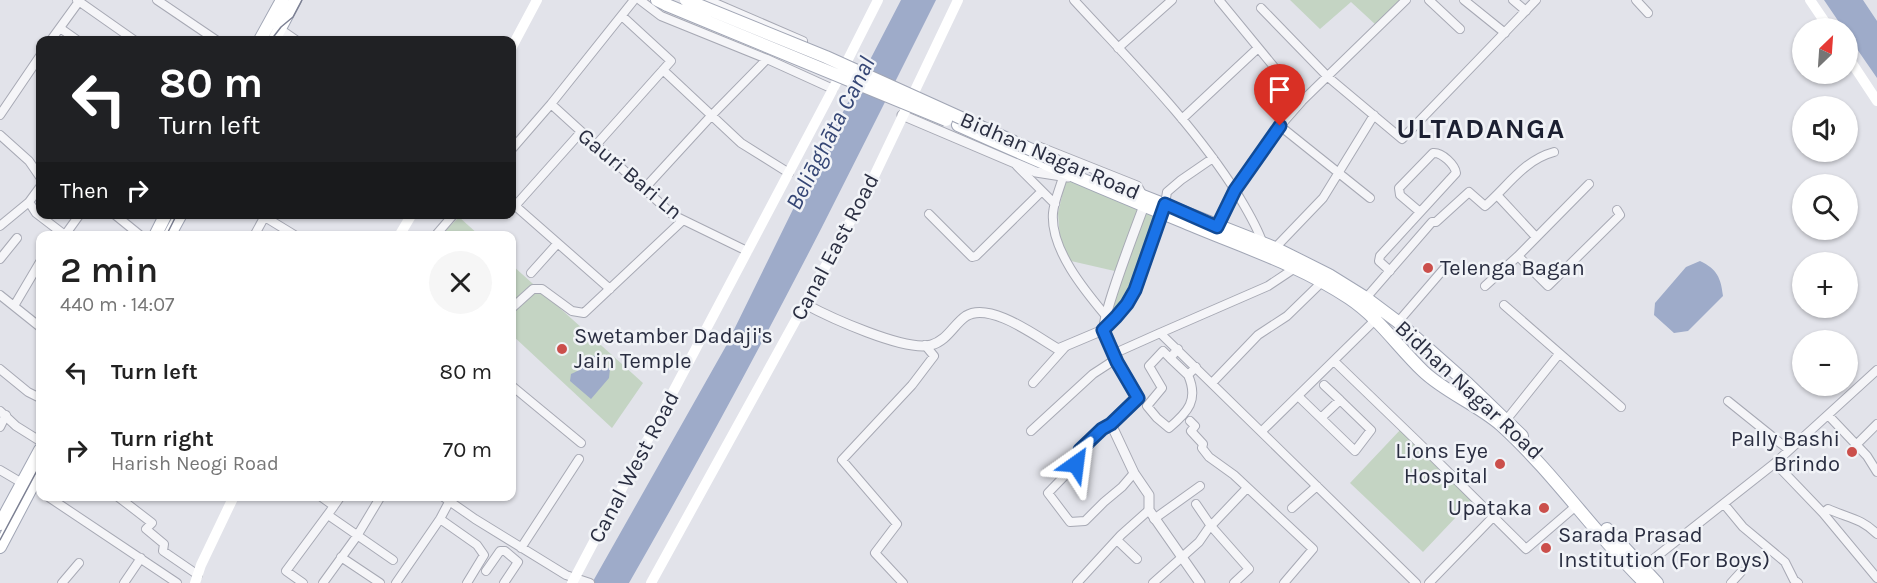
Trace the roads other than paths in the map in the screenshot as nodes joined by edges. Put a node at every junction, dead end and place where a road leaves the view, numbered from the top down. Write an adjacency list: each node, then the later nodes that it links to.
1 (78, 0): 28 (street); 34 (street)
2 (157, 0): 35 (street)
3 (282, 0): 36 (main road)
4 (295, 0): 29 (main road)
5 (537, 0): 39 (main road)
6 (634, 0): 26 (street)
7 (640, 0): 42 (street)
8 (686, 0): 70 (main road, Bidhan Nagar Road, bridge)
9 (708, 0): 43 (street)
10 (878, 0): 43 (main road, Canal West Road)
11 (958, 0): 49 (main road, Canal East Road)
12 (1074, 0): 40 (street)
13 (1172, 0): 40 (street)
14 (1219, 0): 41 (street)
15 (1406, 0): 47 (street)
16 (1428, 0): 30 (street)
17 (1464, 0): 31 (street)
18 (1513, 0): 24 (street)
19 (1536, 0): 24 (street)
20 (1636, 0): 25 (street)
21 (1810, 0): 27 (main road)
22 (662, 2): 70 (main road, Bidhan Nagar Road, bridge)
23 (1261, 8): 47 (street)
24 (1526, 11): 31 (street)
25 (1648, 13)
26 (622, 16): 45 (street); 52 (street)
27 (1822, 18)
28 (60, 28): 32 (street); 33 (street)
29 (280, 29): 37 (main road); 38 (street)
30 (1460, 29)
31 (1505, 33): 54 (street)
32 (54, 36)
33 (71, 36)
34 (128, 36)
35 (210, 36)
36 (262, 36)
37 (276, 36)
38 (291, 36)
39 (516, 39)
40 (1118, 48): 57 (street)
41 (1258, 48): 50 (street); 57 (street)
42 (767, 59): 48 (street); 55 (street)
43 (847, 61): 48 (main road, Canal West Road)
44 (36, 62): 53 (street)
45 (663, 70): 55 (street); 62 (street)
46 (1858, 72): 51 (main road)
47 (1328, 77): 50 (street); 54 (street)
48 (833, 90): 69 (main road, Canal West Road)
49 (913, 92): 56 (main road, Canal East Road); 79 (street)
50 (1302, 101): 58 (street)
51 (1877, 101)
52 (551, 104): 59 (street, Gauri Bari Ln); 61 (street)
53 (0, 115)
54 (1374, 115): 71 (street)
55 (711, 116): 69 (street); 73 (street)
56 (902, 116): 66 (street); 118 (main road, Canal East Road)
57 (1182, 119): 64 (street)
58 (1280, 126): 71 (street); 74 (street)
59 (580, 132): 62 (street, Gauri Bari Ln); 80 (street)
60 (0, 136): 67 (street)
61 (516, 144)
62 (596, 145): 73 (street, Gauri Bari Ln)
63 (1554, 152): 77 (street)
64 (1213, 158): 74 (street); 84 (street)
65 (36, 163): 67 (street)
66 (1014, 163): 70 (street); 75 (street)
67 (33, 166): 68 (street)
68 (36, 171)
69 (789, 173): 104 (main road, Canal West Road)
70 (1066, 173): 79 (main road, Bidhan Nagar Road); 82 (street)
71 (1339, 173): 78 (street); 103 (street)
72 (1589, 184): 100 (street)
73 (644, 189): 93 (street, Gauri Bari Ln)
74 (1235, 190): 95 (street); 103 (street)
75 (1042, 191): 82 (street); 88 (street)
76 (36, 192): 81 (street)
77 (1497, 195): 100 (street); 110 (street)
78 (1370, 198)
79 (1144, 200): 84 (main road, Bidhan Nagar Road); 122 (street)
80 (516, 201)
81 (29, 202): 87 (street); 94 (street)
82 (1055, 204): 122 (street)
83 (516, 207): 102 (street)
84 (1164, 208): 95 (main road, Bidhan Nagar Road); 108 (main road, Bidhan Nagar Road); 125 (street)
85 (1617, 210): 105 (street)
86 (1420, 212): 86 (street); 110 (street)
87 (36, 213)
88 (928, 214)
89 (44, 219): 96 (street)
90 (120, 219): 97 (street)
91 (270, 219): 98 (street)
92 (450, 219): 99 (street)
93 (683, 220): 104 (street, Gauri Bari Ln); 114 (street)
94 (0, 226)
95 (1217, 227): 103 (main road, Bidhan Nagar Road)
96 (61, 231)
97 (135, 231)
98 (288, 231)
99 (439, 231)
100 (1536, 237): 105 (street)
101 (17, 238): 106 (street)
102 (557, 244): 111 (street); 114 (street)
103 (1269, 246): 116 (main road, Bidhan Nagar Road)
104 (747, 251): 212 (main road, Canal West Road)
105 (1518, 256): 113 (street)
106 (0, 259)
107 (1448, 264): 123 (street)
108 (1295, 268): 112 (main road, Bidhan Nagar Road); 126 (street)
109 (36, 269): 120 (street)
110 (1390, 271): 116 (street)
111 (531, 273)
112 (1323, 281): 121 (main road, Bidhan Nagar Road); 139 (street)
113 (1485, 286)
114 (610, 289): 117 (street)
115 (0, 294): 120 (street)
116 (1366, 298): 121 (main road, Bidhan Nagar Road)
117 (516, 304)
118 (805, 304): 127 (street); 224 (main road, Canal East Road)
119 (1504, 304): 130 (street)
120 (14, 306): 124 (street)
121 (1379, 314): 123 (main road, Bidhan Nagar Road); 133 (street); 182 (main road, Bidhan Nagar Road)
122 (1106, 316): 125 (street)
123 (1398, 322): 150 (main road, Bidhan Nagar Road)
124 (36, 324)
125 (1103, 330): 128 (street); 131 (street)
126 (1160, 333): 129 (street); 131 (street)
127 (925, 345): 128 (street); 225 (street)
128 (1065, 346): 138 (street)
129 (1178, 350): 132 (street); 134 (street)
130 (1559, 354): 146 (street); 150 (street)
131 (1115, 356): 152 (street); 155 (street)
132 (1170, 358): 137 (street); 137 (street)
133 (1334, 361): 143 (street); 187 (street)
134 (1196, 367): 137 (street); 139 (street)
135 (0, 369): 142 (street)
136 (1877, 370): 148 (street)
137 (1188, 375)
138 (1033, 383)
139 (1212, 383): 156 (street)
140 (1324, 385): 144 (street)
141 (516, 389): 158 (street)
142 (36, 396)
143 (1298, 396): 149 (street); 156 (street)
144 (1340, 400): 149 (street); 149 (street)
145 (1728, 401): 160 (street)
146 (1621, 407)
147 (3, 413): 154 (street); 157 (street)
148 (1828, 415): 159 (street); 160 (street)
149 (1321, 418)
150 (1507, 419): 206 (main road, Bidhan Nagar Road)
151 (1190, 421): 170 (street)
152 (1111, 424): 166 (street); 166 (street)
153 (1877, 424): 159 (street)
154 (0, 427)
155 (1030, 431)
156 (1262, 431): 168 (street)
157 (36, 438)
158 (581, 444)
159 (1856, 445): 165 (street)
160 (1789, 450): 162 (street)
161 (579, 459): 197 (street)
162 (1775, 463): 180 (street); 185 (street)
163 (36, 468): 169 (main road)
164 (0, 470): 169 (street)
165 (1877, 472)
166 (1134, 473): 184 (street)
167 (1200, 486): 189 (street)
168 (1317, 486): 183 (street); 231 (street)
169 (32, 487): 190 (main road); 196 (main road)
170 (1247, 488): 191 (street); 230 (street)
171 (55, 501): 201 (street)
172 (123, 501): 211 (street)
173 (232, 501): 211 (main road)
174 (327, 501): 181 (street)
175 (338, 501): 181 (street)
176 (378, 501): 193 (street)
177 (448, 501): 178 (street)
178 (451, 503): 188 (street); 195 (street)
179 (1196, 504): 191 (street)
180 (1724, 504): 206 (street); 213 (street)
181 (334, 506): 186 (street)
182 (1576, 506): 187 (street); 233 (main road, Bidhan Nagar Road)
183 (1292, 508)
184 (1149, 510): 189 (street); 194 (street)
185 (1823, 513): 192 (street); 210 (street)
186 (327, 515): 193 (street); 218 (street)
187 (1494, 516): 232 (street)
188 (440, 519): 221 (street); 222 (street)
189 (1154, 519): 200 (street)
190 (1, 520)
191 (1211, 526): 200 (street); 229 (street)
192 (1877, 534)
193 (357, 536): 199 (street); 203 (street)
194 (1117, 540): 202 (street); 226 (street)
195 (511, 542): 197 (street); 198 (street)
196 (0, 548)
197 (523, 550): 204 (street); 212 (street)
198 (505, 551): 204 (street); 207 (street)
199 (341, 557): 219 (street); 220 (street)
200 (1181, 557): 227 (street); 228 (street)
201 (141, 558): 209 (street); 215 (street)
202 (1137, 559)
203 (393, 560)
204 (518, 562): 223 (street)
205 (79, 563): 214 (street)
206 (1642, 568): 234 (main road, Bidhan Nagar Road)
207 (486, 571)
208 (1741, 572): 235 (street)
209 (166, 575): 216 (street); 217 (street)
210 (1877, 578)
211 (196, 579)
212 (581, 581)
213 (1794, 582)
214 (62, 583)
215 (124, 583)
216 (160, 583)
217 (177, 583)
218 (303, 583)
219 (323, 583)
220 (380, 583)
221 (396, 583)
222 (467, 583)
223 (504, 583)
224 (651, 583)
225 (903, 583)
226 (1077, 583)
227 (1153, 583)
228 (1200, 583)
229 (1234, 583)
230 (1284, 583)
231 (1416, 583)
232 (1429, 583)
233 (1645, 583)
234 (1657, 583)
235 (1731, 583)

